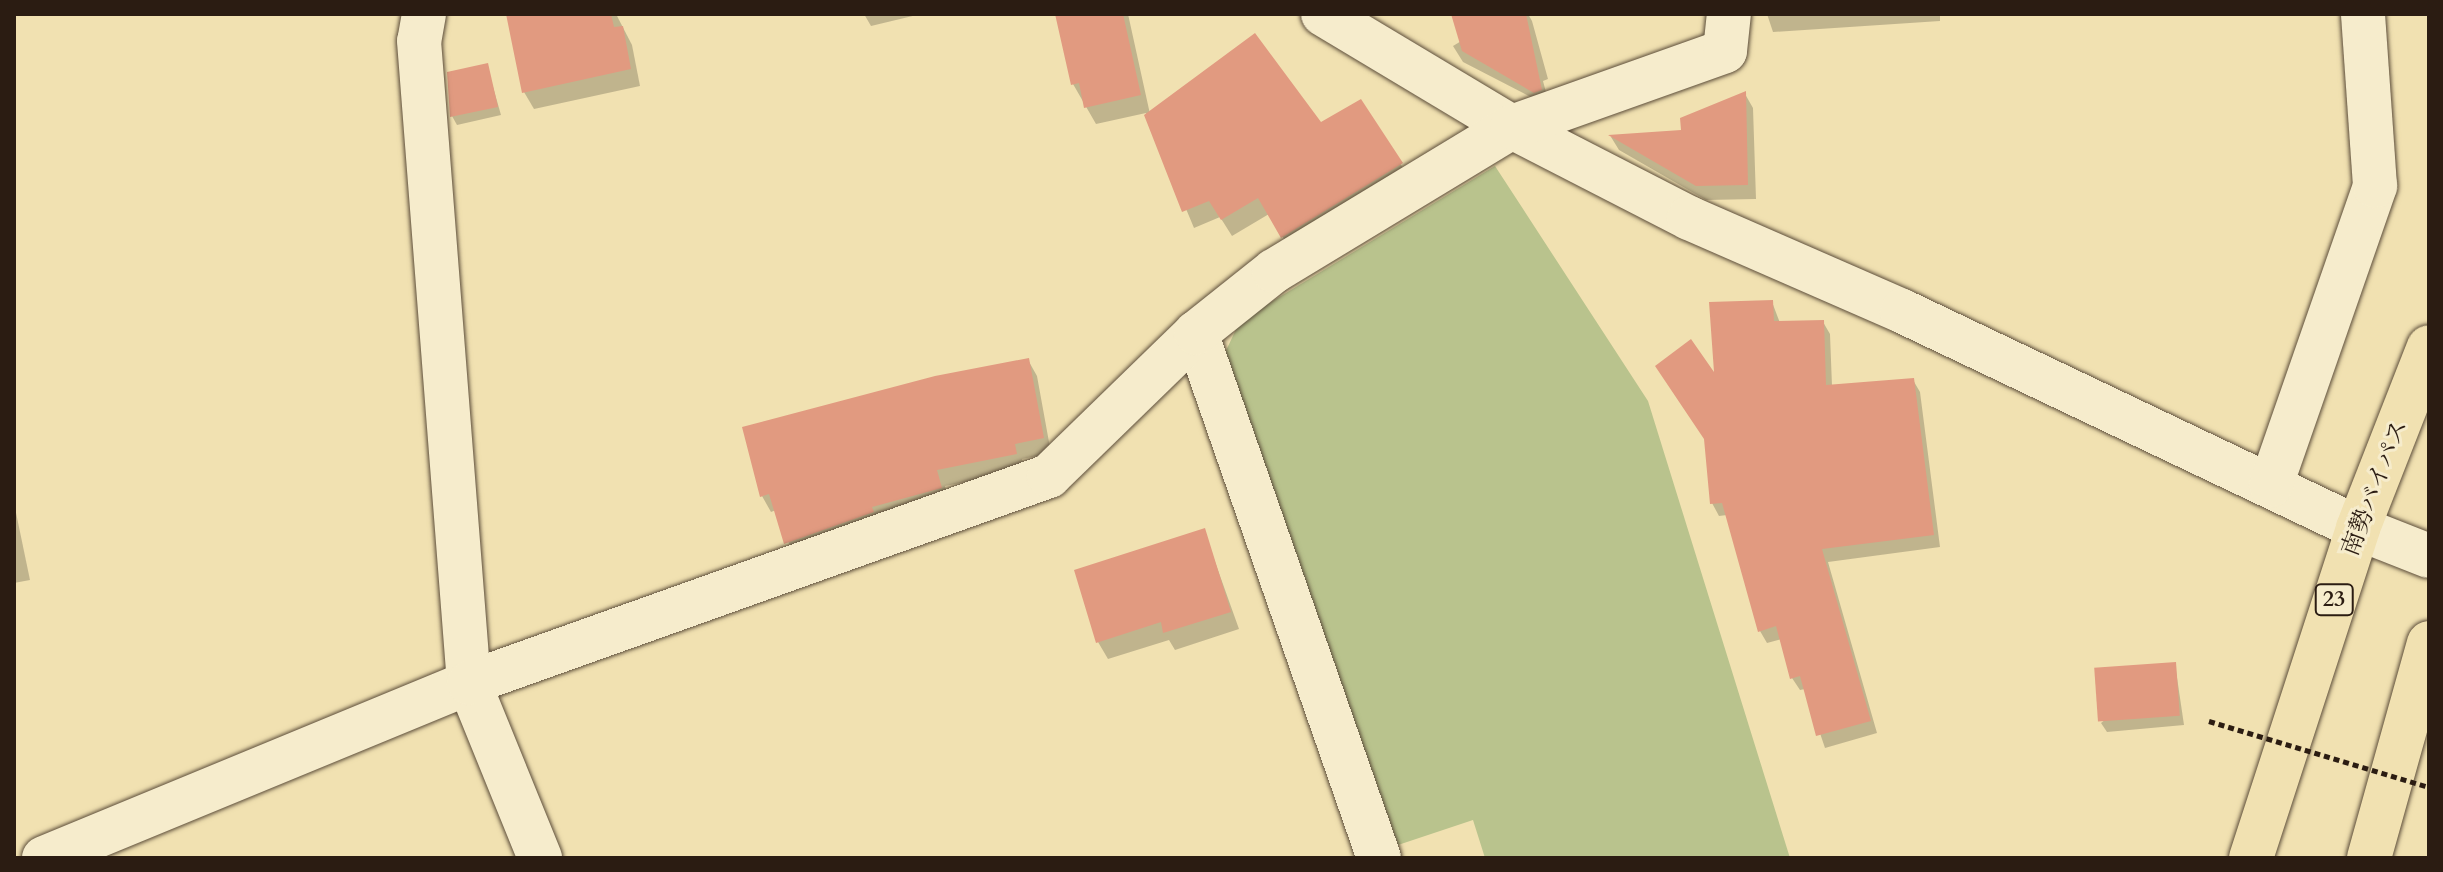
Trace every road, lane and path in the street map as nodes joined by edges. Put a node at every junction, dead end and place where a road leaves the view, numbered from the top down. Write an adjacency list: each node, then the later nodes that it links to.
1 (424, 14): 12 (street)
2 (1323, 14): 5 (street)
3 (1729, 14): 5 (street)
4 (2363, 14): 8 (street)
5 (1512, 127): 6 (street); 8 (street)
6 (1196, 333): 12 (street); 17 (street)
7 (2429, 347): 9 (highway, 南勢バイパス / 23)
8 (2271, 485): 9 (street)
9 (2358, 528): 10 (street); 18 (highway, 南勢バイパス / 23)
10 (2429, 556)
11 (2429, 643): 19 (highway)
12 (469, 683): 15 (street); 16 (street)
13 (2209, 721): 14 (path, bridge)
14 (2429, 787)
15 (44, 858)
16 (540, 858)
17 (1379, 858)
18 (2251, 858)
19 (2369, 858)

